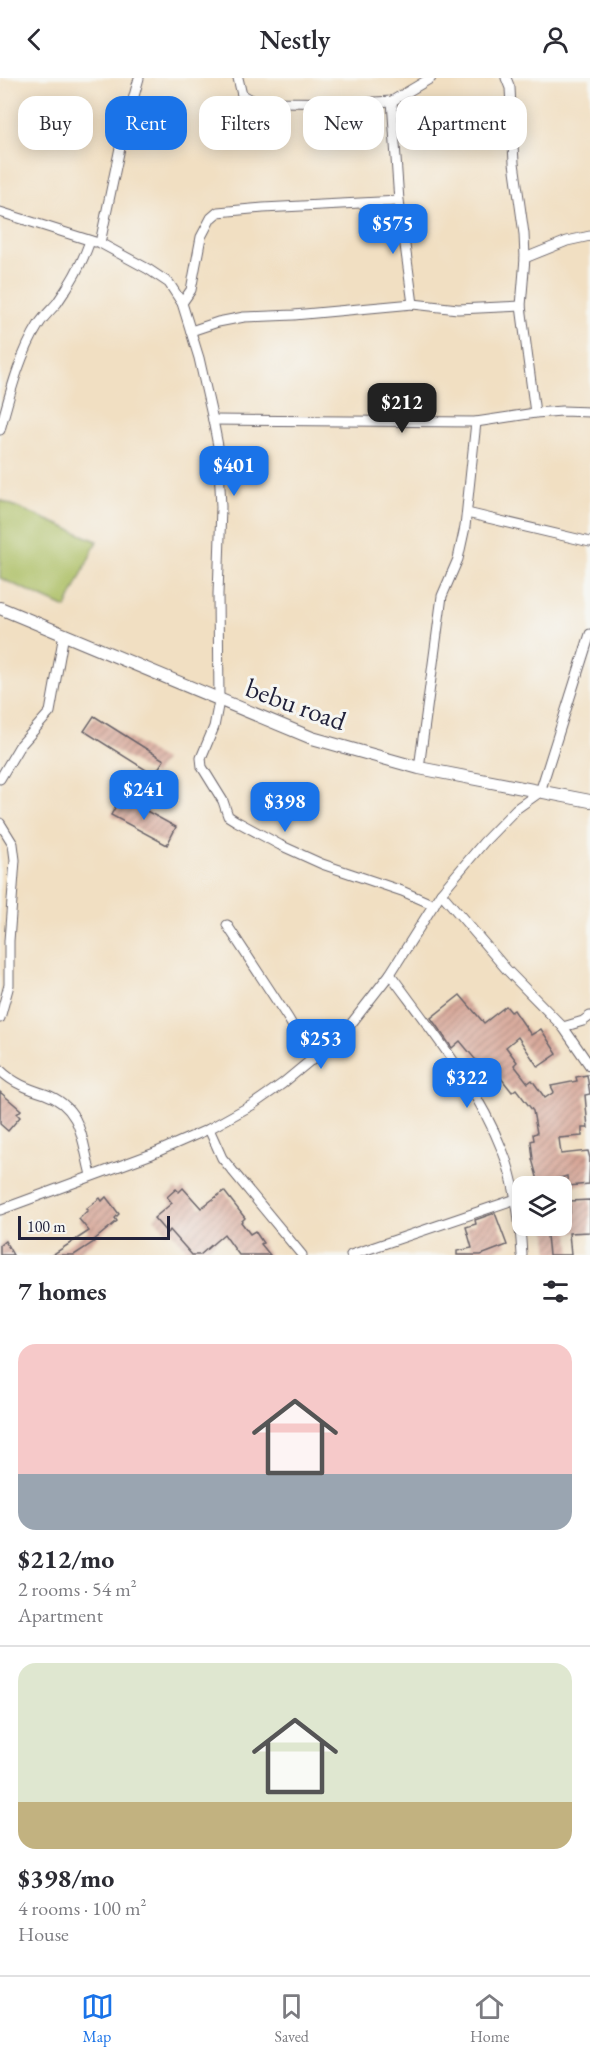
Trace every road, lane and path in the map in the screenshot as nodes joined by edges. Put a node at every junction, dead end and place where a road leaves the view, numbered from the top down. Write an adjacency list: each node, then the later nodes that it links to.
1 (139, 78): 9 (street)
2 (238, 78): 5 (street)
3 (430, 78): 5 (street)
4 (506, 78): 10 (street)
5 (392, 101): 6 (street)
6 (399, 201): 11 (street); 12 (street)
7 (0, 212): 9 (street)
8 (590, 236): 10 (street)
9 (95, 242): 11 (street); 19 (street)
10 (525, 258): 13 (street)
11 (182, 303): 14 (street)
12 (413, 304): 13 (street); 14 (street)
13 (521, 306): 16 (street)
14 (192, 331): 17 (street)
15 (590, 412): 16 (street)
16 (535, 413): 18 (street)
17 (213, 420): 18 (street); 26 (street)
18 (476, 422): 20 (street)
19 (0, 430)
20 (467, 513): 21 (street); 27 (street)
21 (590, 542)
22 (0, 608): 23 (street, bebu road)
23 (64, 634): 26 (street, bebu road); 28 (street)
24 (590, 634): 25 (street)
25 (586, 657): 29 (street)
26 (219, 701): 27 (street, bebu road); 33 (street)
27 (419, 768): 29 (street, bebu road)
28 (0, 779)
29 (540, 792): 30 (street, bebu road); 32 (street)
30 (590, 801)
31 (0, 823): 37 (street)
32 (441, 893): 33 (street); 38 (street)
33 (434, 905): 35 (street)
34 (227, 925): 39 (street)
35 (390, 974): 39 (street); 44 (street)
36 (590, 1016): 38 (street)
37 (0, 1018)
38 (562, 1027): 40 (street)
39 (313, 1060): 42 (street)
40 (590, 1066)
41 (0, 1070): 43 (street)
42 (209, 1130): 43 (street); 48 (street)
43 (92, 1175): 46 (street)
44 (512, 1183)
45 (512, 1200): 49 (street)
46 (0, 1210)
47 (520, 1236): 50 (street)
48 (302, 1255)
49 (351, 1255)
50 (522, 1255)

